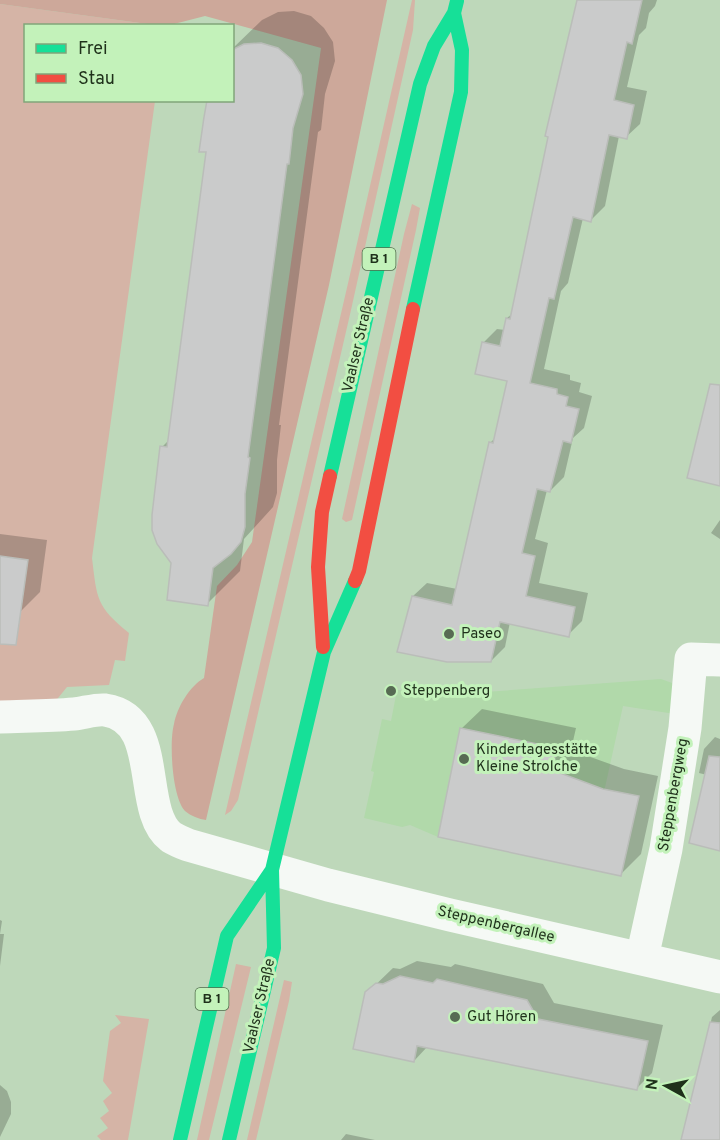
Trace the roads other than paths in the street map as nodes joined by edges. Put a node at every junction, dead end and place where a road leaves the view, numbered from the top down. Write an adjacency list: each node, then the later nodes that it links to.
1 (455, 6): 2 (main road, Vaalser Straße / B 1); 2 (main road, Vaalser Straße / B 1)
2 (324, 652): 5 (main road, Vaalser Straße / B 1)
3 (720, 660): 6 (street, Steppenbergweg)
4 (0, 717): 5 (street, Steppenbergallee)
5 (273, 870): 6 (street, Steppenbergallee); 8 (main road, Vaalser Straße / B 1); 9 (main road, Vaalser Straße / B 1)
6 (642, 958): 7 (street, Steppenbergallee)
7 (720, 977)
8 (180, 1140)
9 (229, 1140)

